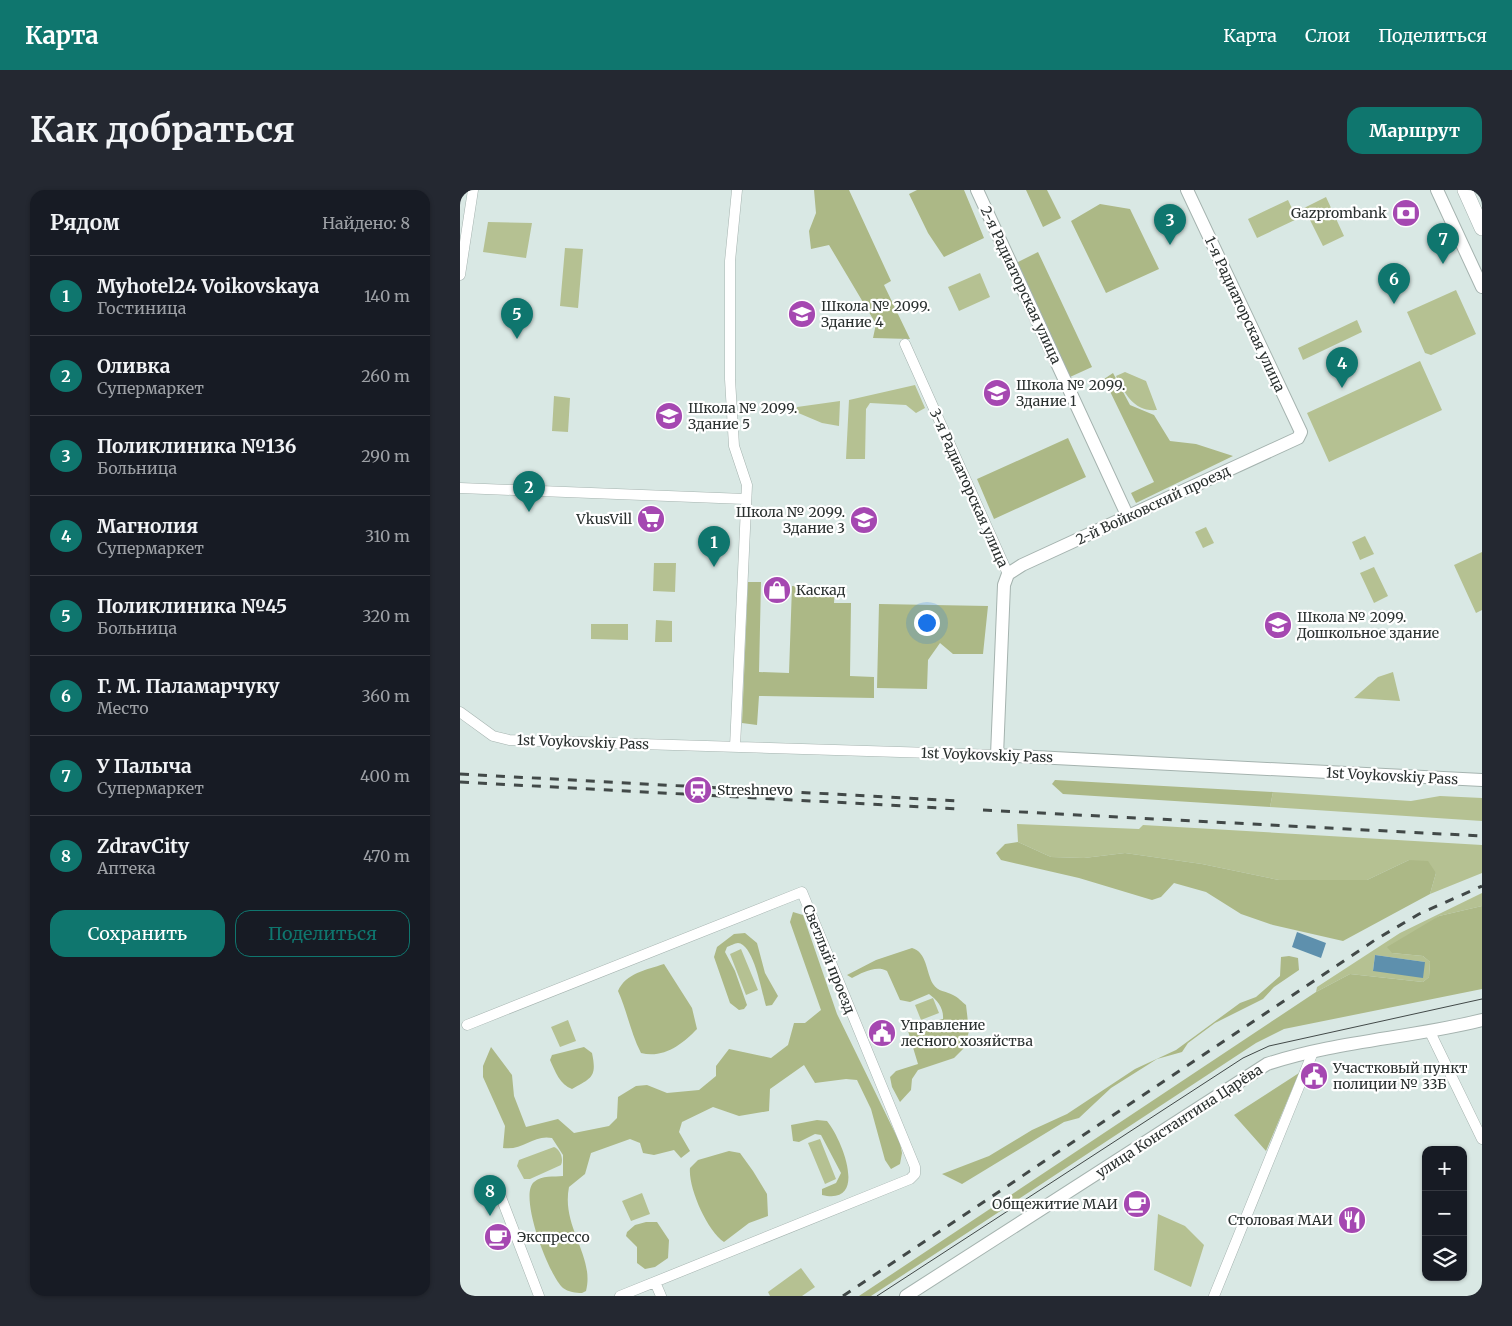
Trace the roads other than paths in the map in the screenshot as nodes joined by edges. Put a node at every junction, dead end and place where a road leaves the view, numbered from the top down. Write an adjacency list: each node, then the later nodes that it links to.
1 (473, 190): 8 (street)
2 (737, 190): 13 (street)
3 (977, 190): 14 (street, 2-я Радиаторская улица)
4 (1187, 190): 11 (street, 1-я Радиаторская улица)
5 (1437, 190): 9 (street)
6 (1465, 190): 7 (main road)
7 (1482, 228)
8 (460, 275)
9 (1482, 287)
10 (905, 344): 15 (street, 3-я Радиаторская улица)
11 (1298, 438): 14 (street, 2-й Войковский проезд)
12 (460, 488): 13 (street)
13 (745, 499): 17 (street)
14 (1128, 517): 15 (street, 2-й Войковский проезд)
15 (1008, 574): 18 (street, 3-я Радиаторская улица)
16 (460, 712): 17 (street, 1st Voykovskiy Pass)
17 (735, 747): 18 (street, 1st Voykovskiy Pass)
18 (997, 755): 19 (street, 1st Voykovskiy Pass)
19 (1482, 780)
20 (1482, 1020): 22 (street, улица Константина Царёва)
21 (467, 1025): 26 (street, Светлый проезд)
22 (1430, 1032): 23 (street, улица Константина Царёва); 24 (street)
23 (1312, 1052): 30 (street, улица Константина Царёва); 31 (street)
24 (1482, 1139)
25 (500, 1192): 27 (street)
26 (655, 1282): 28 (street, Светлый проезд); 29 (street)
27 (539, 1296)
28 (620, 1296)
29 (661, 1296)
30 (906, 1296)
31 (1214, 1296)

